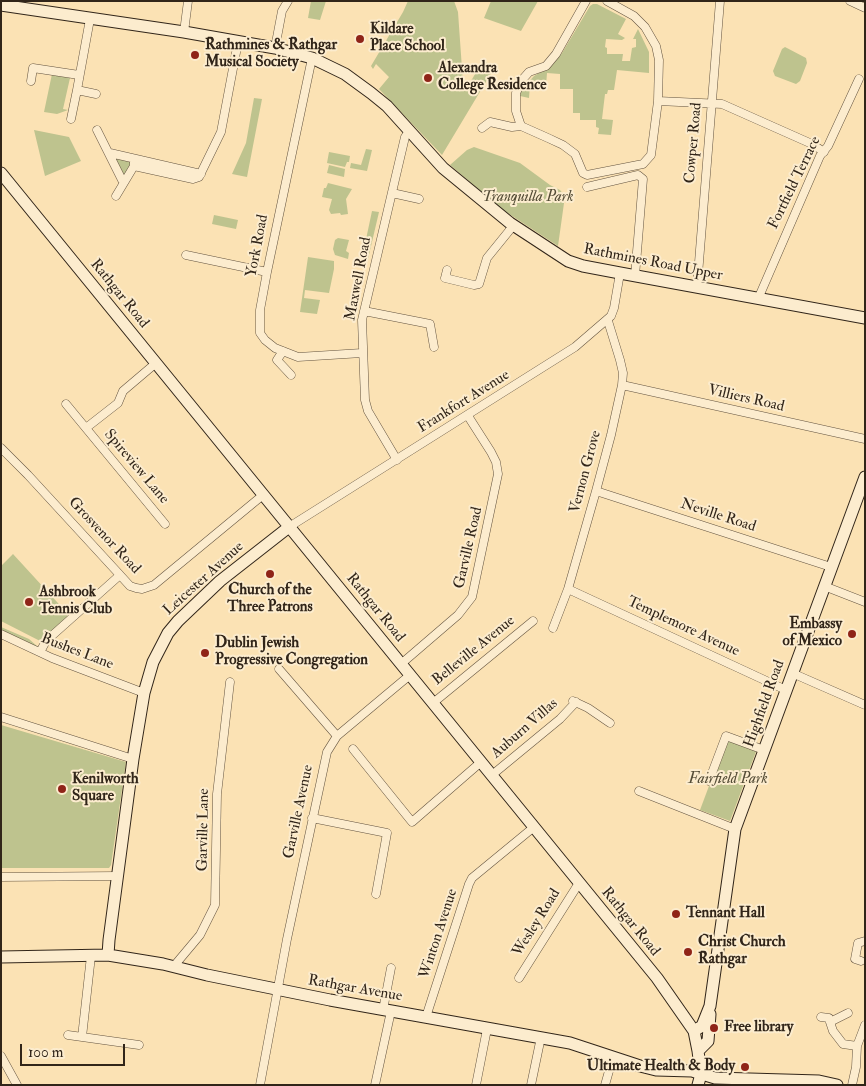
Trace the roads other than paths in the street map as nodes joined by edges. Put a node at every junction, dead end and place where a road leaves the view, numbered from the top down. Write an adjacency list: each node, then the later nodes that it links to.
1 (188, 1): 10 (street)
2 (288, 1): 12 (street)
3 (586, 1): 22 (street)
4 (607, 1): 19 (street)
5 (720, 1): 20 (street, Cowper Road)
6 (850, 1): 8 (street)
7 (1, 6): 9 (main road, Rathmines Road Upper)
8 (865, 8)
9 (90, 19): 10 (main road, Rathmines Road Upper); 14 (street)
10 (184, 32): 11 (main road, Rathmines Road Upper)
11 (238, 42): 12 (main road, Rathmines Road Upper); 28 (street)
12 (275, 48): 13 (main road, Rathmines Road Upper)
13 (312, 58): 25 (main road, Rathmines Road Upper); 38 (street, York Road)
14 (80, 74): 16 (street); 17 (street)
15 (859, 79): 26 (street, Fortfield Terrace)
16 (30, 81)
17 (77, 90): 18 (street); 21 (street)
18 (96, 94)
19 (658, 100): 20 (street); 22 (street)
20 (711, 104): 26 (street); 41 (street, Cowper Road)
21 (70, 119)
22 (521, 126): 23 (street)
23 (482, 128)
24 (98, 130): 27 (street)
25 (410, 130): 32 (street, Maxwell Road); 35 (main road, Rathmines Road Upper)
26 (824, 152): 42 (street, Fortfield Terrace)
27 (110, 154): 28 (street); 30 (street)
28 (134, 163): 30 (street)
29 (1, 173): 49 (main road, Rathgar Road)
30 (124, 181): 33 (street)
31 (587, 187): 40 (street)
32 (392, 194): 34 (street); 43 (street, Maxwell Road)
33 (116, 196)
34 (419, 200)
35 (513, 226): 37 (street); 39 (main road, Rathmines Road Upper)
36 (186, 255): 38 (street)
37 (447, 270)
38 (267, 272): 47 (street, York Road)
39 (620, 273): 40 (main road, Rathmines Road Upper); 45 (street)
40 (635, 276): 41 (main road, Rathmines Road Upper)
41 (696, 288): 42 (main road, Rathmines Road Upper)
42 (758, 299): 44 (main road, Rathmines Road Upper)
43 (364, 311): 46 (street); 48 (street, Maxwell Road)
44 (865, 318)
45 (608, 321): 51 (street, Vernon Grove); 53 (street, Frankfort Avenue)
46 (434, 347)
47 (283, 351): 48 (street, York Road); 50 (street)
48 (362, 352): 57 (street, Maxwell Road)
49 (156, 363): 54 (street, Spireview Lane); 60 (main road, Rathgar Road)
50 (291, 374)
51 (622, 385): 55 (street, Villiers Road); 59 (street, Vernon Grove)
52 (66, 404): 54 (street, Spireview Lane)
53 (468, 416): 57 (street, Frankfort Avenue); 72 (street, Garville Road)
54 (86, 428): 61 (street, Spireview Lane)
55 (865, 439)
56 (2, 448): 64 (street, Grosvenor Road)
57 (397, 460): 62 (street, Frankfort Avenue)
58 (865, 477): 63 (main road, Highfield Road)
59 (596, 491): 63 (street, Neville Road); 66 (street, Vernon Grove)
60 (263, 495): 62 (main road, Rathgar Road); 64 (street, Grosvenor Road)
61 (165, 524)
62 (289, 527): 72 (main road, Rathgar Road); 78 (main road, Leicester Avenue)
63 (831, 567): 65 (main road, Highfield Road)
64 (120, 575): 71 (street)
65 (824, 586): 67 (street); 74 (main road, Highfield Road)
66 (568, 589): 69 (street, Vernon Grove); 77 (street, Templemore Avenue)
67 (865, 602)
68 (533, 621): 79 (street, Belleville Avenue)
69 (553, 628)
70 (1, 634): 71 (street, Bushes Lane)
71 (40, 652): 78 (street, Bushes Lane)
72 (401, 664): 75 (main road, Rathgar Road)
73 (279, 669): 83 (street)
74 (792, 673): 77 (main road, Highfield Road); 80 (street)
75 (410, 675): 79 (main road, Rathgar Road); 83 (street, Garville Avenue)
76 (230, 682): 103 (street, Garville Lane)
77 (786, 690): 85 (main road, Highfield Road)
78 (144, 693): 86 (main road, Leicester Avenue)
79 (433, 703): 87 (main road, Rathgar Road)
80 (865, 705)
81 (1, 717): 86 (street)
82 (610, 723): 88 (street, Auburn Villas)
83 (337, 736): 91 (street, Garville Avenue)
84 (353, 749): 87 (street)
85 (764, 750): 89 (street); 93 (main road, Highfield Road)
86 (133, 759): 94 (main road, Leicester Avenue)
87 (481, 762): 88 (main road, Rathgar Road)
88 (492, 775): 92 (main road, Rathgar Road)
89 (710, 781)
90 (639, 791): 93 (street)
91 (312, 818): 97 (street); 106 (street, Garville Avenue)
92 (534, 827): 96 (main road, Rathgar Road); 110 (street, Winton Avenue)
93 (735, 829): 107 (main road, Highfield Road)
94 (118, 876): 95 (street); 99 (main road, Leicester Avenue)
95 (1, 877)
96 (579, 883): 105 (street, Wesley Road); 115 (main road, Rathgar Road)
97 (376, 894)
98 (865, 941): 102 (street)
99 (108, 955): 100 (main road, Rathgar Avenue); 103 (main road, Rathgar Avenue)
100 (91, 956): 101 (main road, Rathgar Avenue); 117 (street)
101 (1, 957)
102 (855, 959)
103 (174, 966): 106 (main road, Rathgar Avenue)
104 (391, 968): 108 (street)
105 (519, 978)
106 (278, 990): 108 (main road, Rathgar Avenue); 126 (street, Garville Avenue)
107 (710, 1006): 115 (main road, Highfield Road); 121 (main road)
108 (387, 1011): 110 (main road, Rathgar Avenue); 127 (street)
109 (848, 1013): 112 (street)
110 (426, 1017): 114 (main road, Rathgar Avenue)
111 (821, 1017): 112 (street)
112 (830, 1022): 120 (street)
113 (865, 1025): 120 (street)
114 (488, 1029): 118 (main road, Rathgar Avenue); 128 (street)
115 (694, 1031): 121 (main road, Rathgar Road)
116 (68, 1035): 117 (street)
117 (82, 1037): 119 (street)
118 (541, 1037): 123 (main road, Rathgar Avenue); 129 (street)
119 (139, 1045)
120 (857, 1046): 132 (street)
121 (698, 1051): 124 (main road, Rathgar Road)
122 (1, 1056): 125 (street)
123 (613, 1057): 124 (main road, Rathgar Avenue); 130 (street)
124 (700, 1079): 131 (main road, Rathgar Avenue)
125 (17, 1085)
126 (260, 1085)
127 (375, 1085)
128 (476, 1085)
129 (531, 1085)
130 (604, 1085)
131 (837, 1085)
132 (852, 1085)

